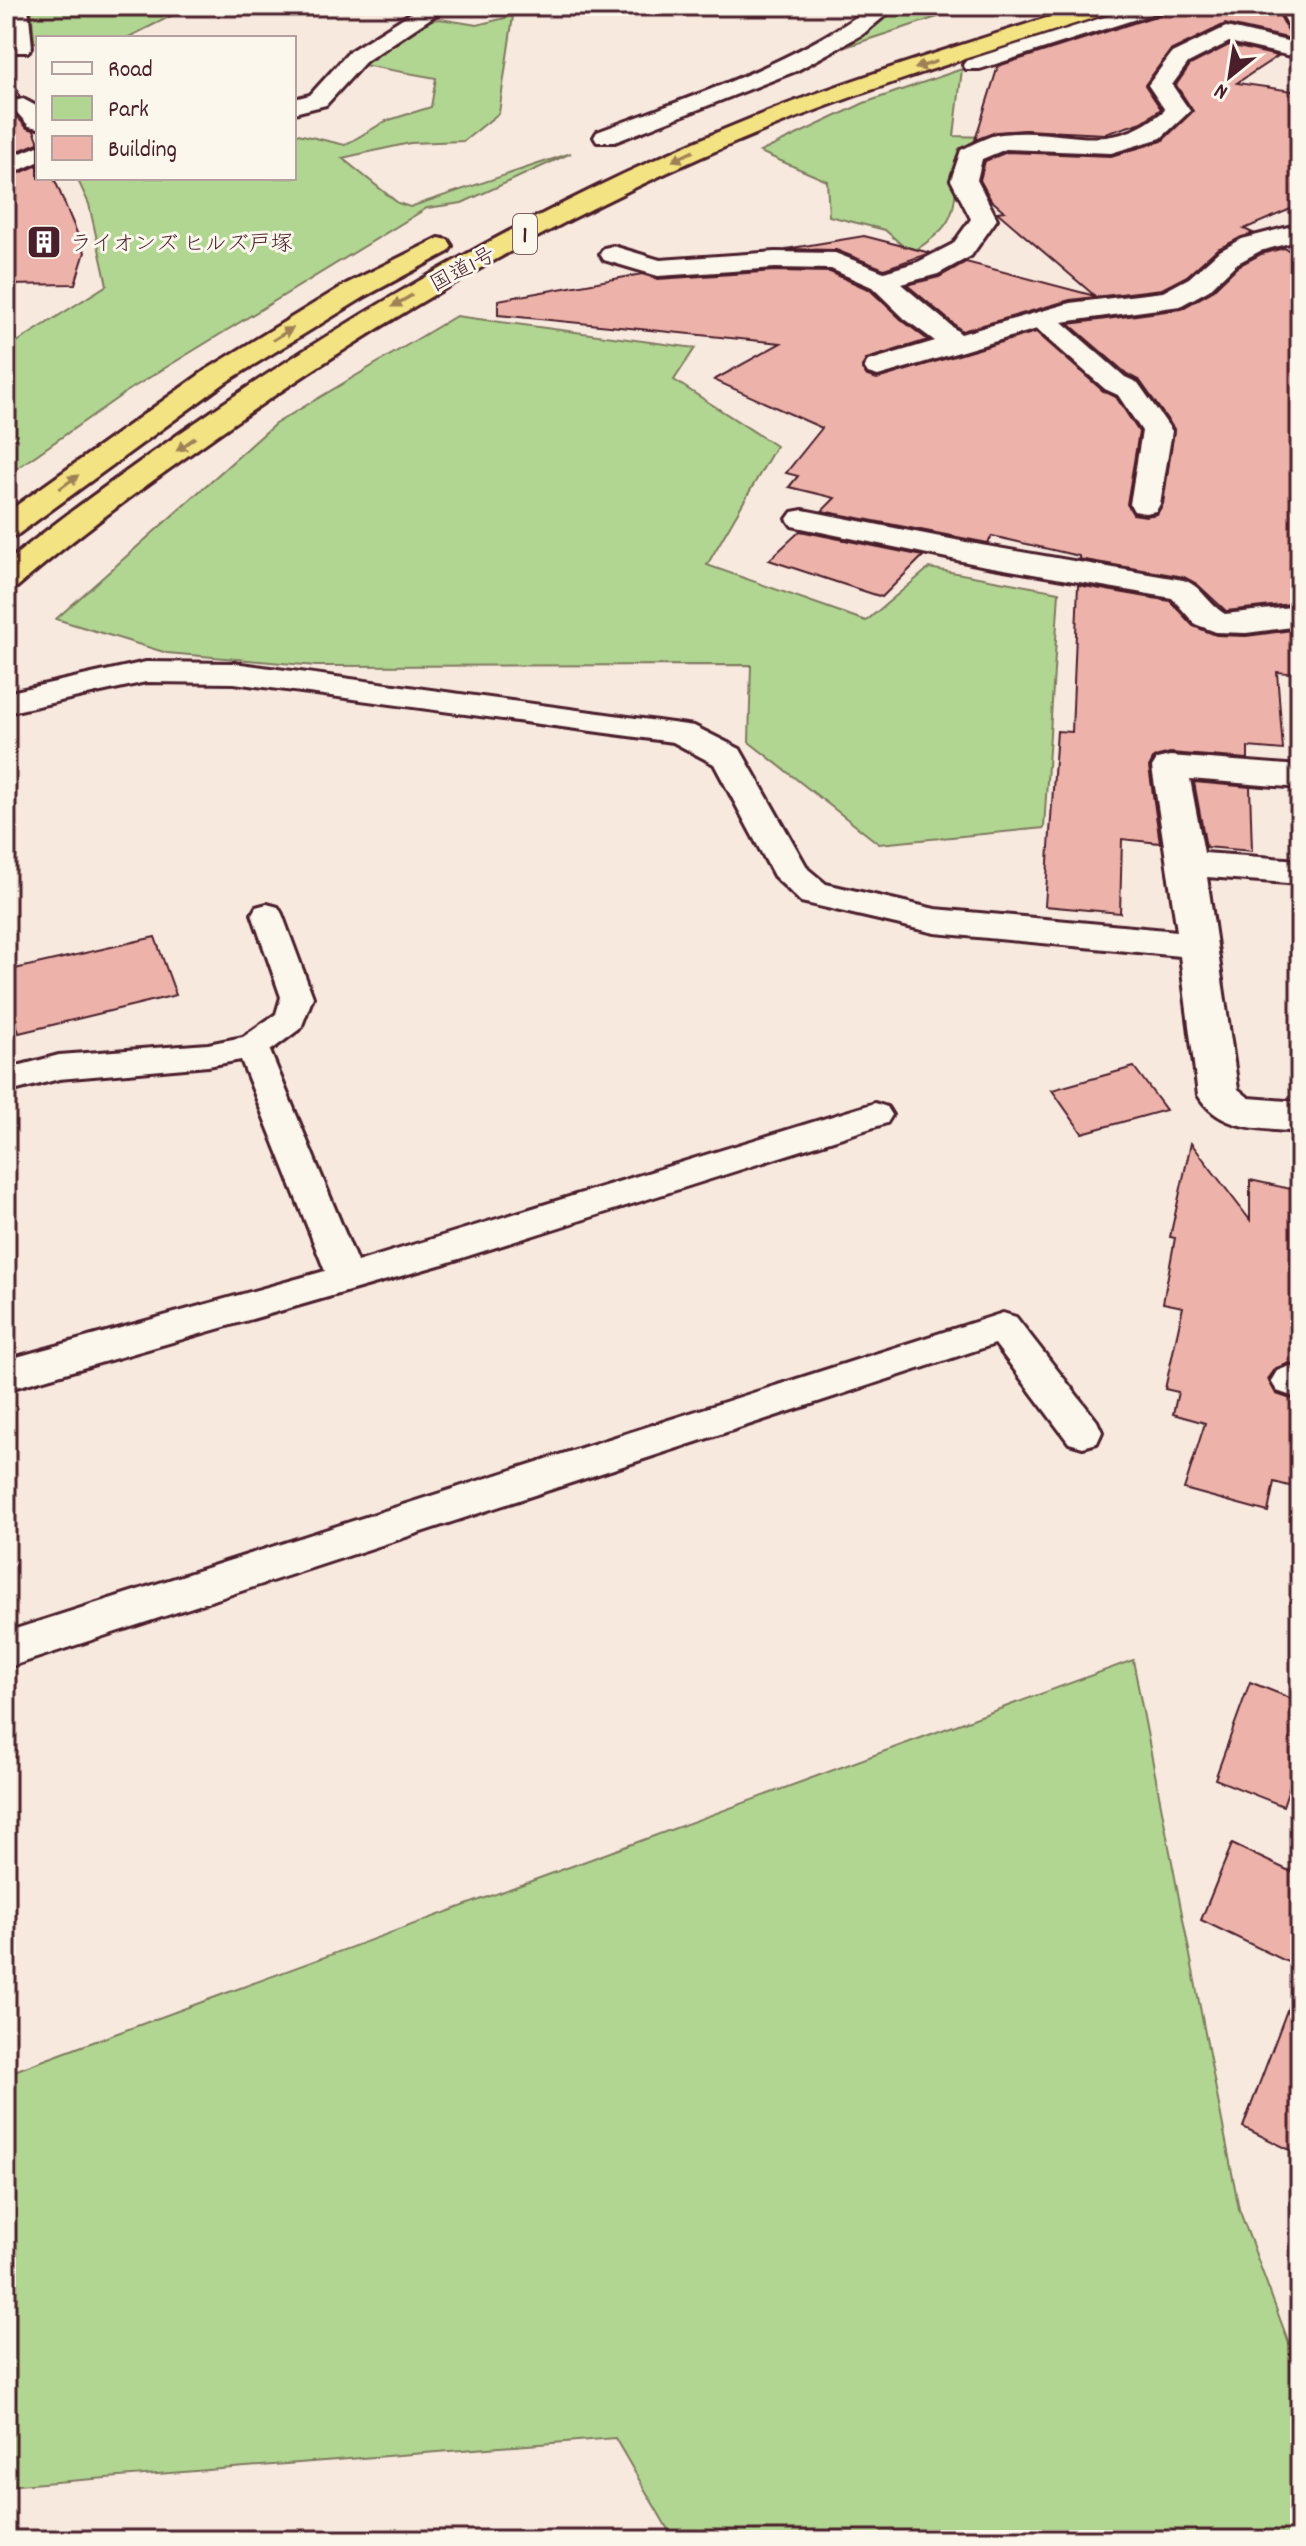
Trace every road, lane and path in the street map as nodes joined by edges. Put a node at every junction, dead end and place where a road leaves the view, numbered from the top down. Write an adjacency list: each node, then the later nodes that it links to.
1 (17, 6): 9 (street)
2 (438, 6): 12 (street)
3 (886, 6): 13 (street)
4 (1037, 6): 15 (highway)
5 (1107, 6): 27 (highway, 国道1号 / 1, one-way to 27)
6 (1158, 6): 11 (lane)
7 (1289, 6): 8 (street)
8 (1300, 27)
9 (20, 47)
10 (1300, 51): 20 (street)
11 (973, 65)
12 (296, 106)
13 (606, 137)
14 (36, 154): 16 (street)
15 (604, 165)
16 (6, 168)
17 (465, 232): 26 (highway, 国道1号, one-way to 17)
18 (1300, 232): 21 (street)
19 (613, 254): 20 (street)
20 (882, 281): 22 (street)
21 (1042, 319): 22 (street); 24 (street)
22 (956, 344): 23 (street)
23 (878, 367)
24 (1145, 504)
25 (803, 519): 30 (street)
26 (6, 528)
27 (52, 541): 28 (highway, 国道1号 / 1); 29 (highway)
28 (6, 580)
29 (6, 614)
30 (1300, 616)
31 (6, 703): 36 (street)
32 (1300, 777): 33 (street)
33 (1187, 864): 34 (street); 36 (street)
34 (1300, 872)
35 (267, 914): 37 (lane)
36 (1197, 945): 40 (street)
37 (252, 1047): 38 (lane); 41 (lane)
38 (6, 1081)
39 (875, 1115): 41 (lane)
40 (1300, 1117)
41 (346, 1278): 42 (lane)
42 (6, 1374)
43 (1083, 1432): 44 (lane)
44 (6, 1650)

